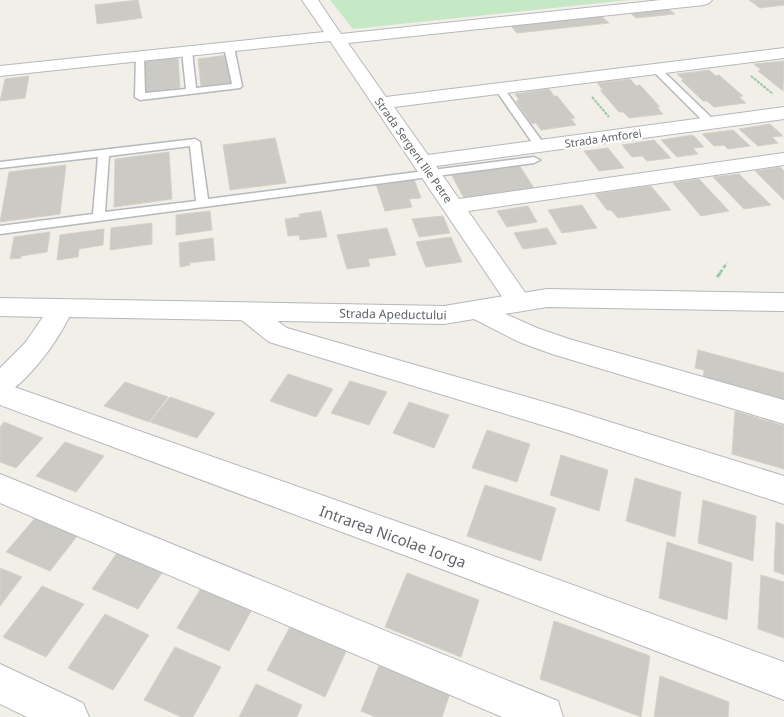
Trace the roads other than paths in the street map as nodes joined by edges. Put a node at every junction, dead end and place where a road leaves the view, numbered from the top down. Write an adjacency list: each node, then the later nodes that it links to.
1 (310, 0): 3 (street, Strada Sergent Ilie Petre)
2 (704, 0): 3 (street)
3 (336, 38): 4 (street); 12 (street, Strada Sergent Ilie Petre)
4 (229, 47): 5 (street); 11 (lane)
5 (187, 51): 7 (street); 11 (lane)
6 (784, 53): 8 (street)
7 (139, 56): 9 (street); 11 (lane)
8 (656, 69): 10 (street); 14 (lane)
9 (0, 71)
10 (500, 89): 12 (street); 16 (lane)
11 (191, 91)
12 (381, 104): 19 (street, Strada Sergent Ilie Petre)
13 (780, 105): 14 (street, Strada Amforei)
14 (711, 123): 16 (street, Strada Amforei)
15 (104, 153): 18 (lane); 20 (lane); 22 (lane)
16 (537, 153): 19 (street, Strada Amforei)
17 (784, 158): 21 (street)
18 (0, 165)
19 (426, 168): 20 (lane); 21 (street, Strada Sergent Ilie Petre)
20 (202, 203): 22 (lane)
21 (453, 207): 24 (street, Strada Sergent Ilie Petre)
22 (99, 217): 23 (lane)
23 (0, 230)
24 (518, 301): 25 (street, Strada Apeductului); 28 (street, Strada Apeductului)
25 (784, 302)
26 (0, 307): 27 (street, Strada Apeductului)
27 (60, 309): 29 (street, Strada Apeductului); 30 (street)
28 (479, 311): 29 (street, Strada Apeductului); 32 (street)
29 (248, 312): 34 (street)
30 (0, 385)
31 (0, 393): 35 (street, Intrarea Nicolae Iorga)
32 (784, 412)
33 (0, 488): 37 (street)
34 (784, 490)
35 (784, 681)
36 (0, 683): 38 (street)
37 (544, 715)
38 (69, 717)

